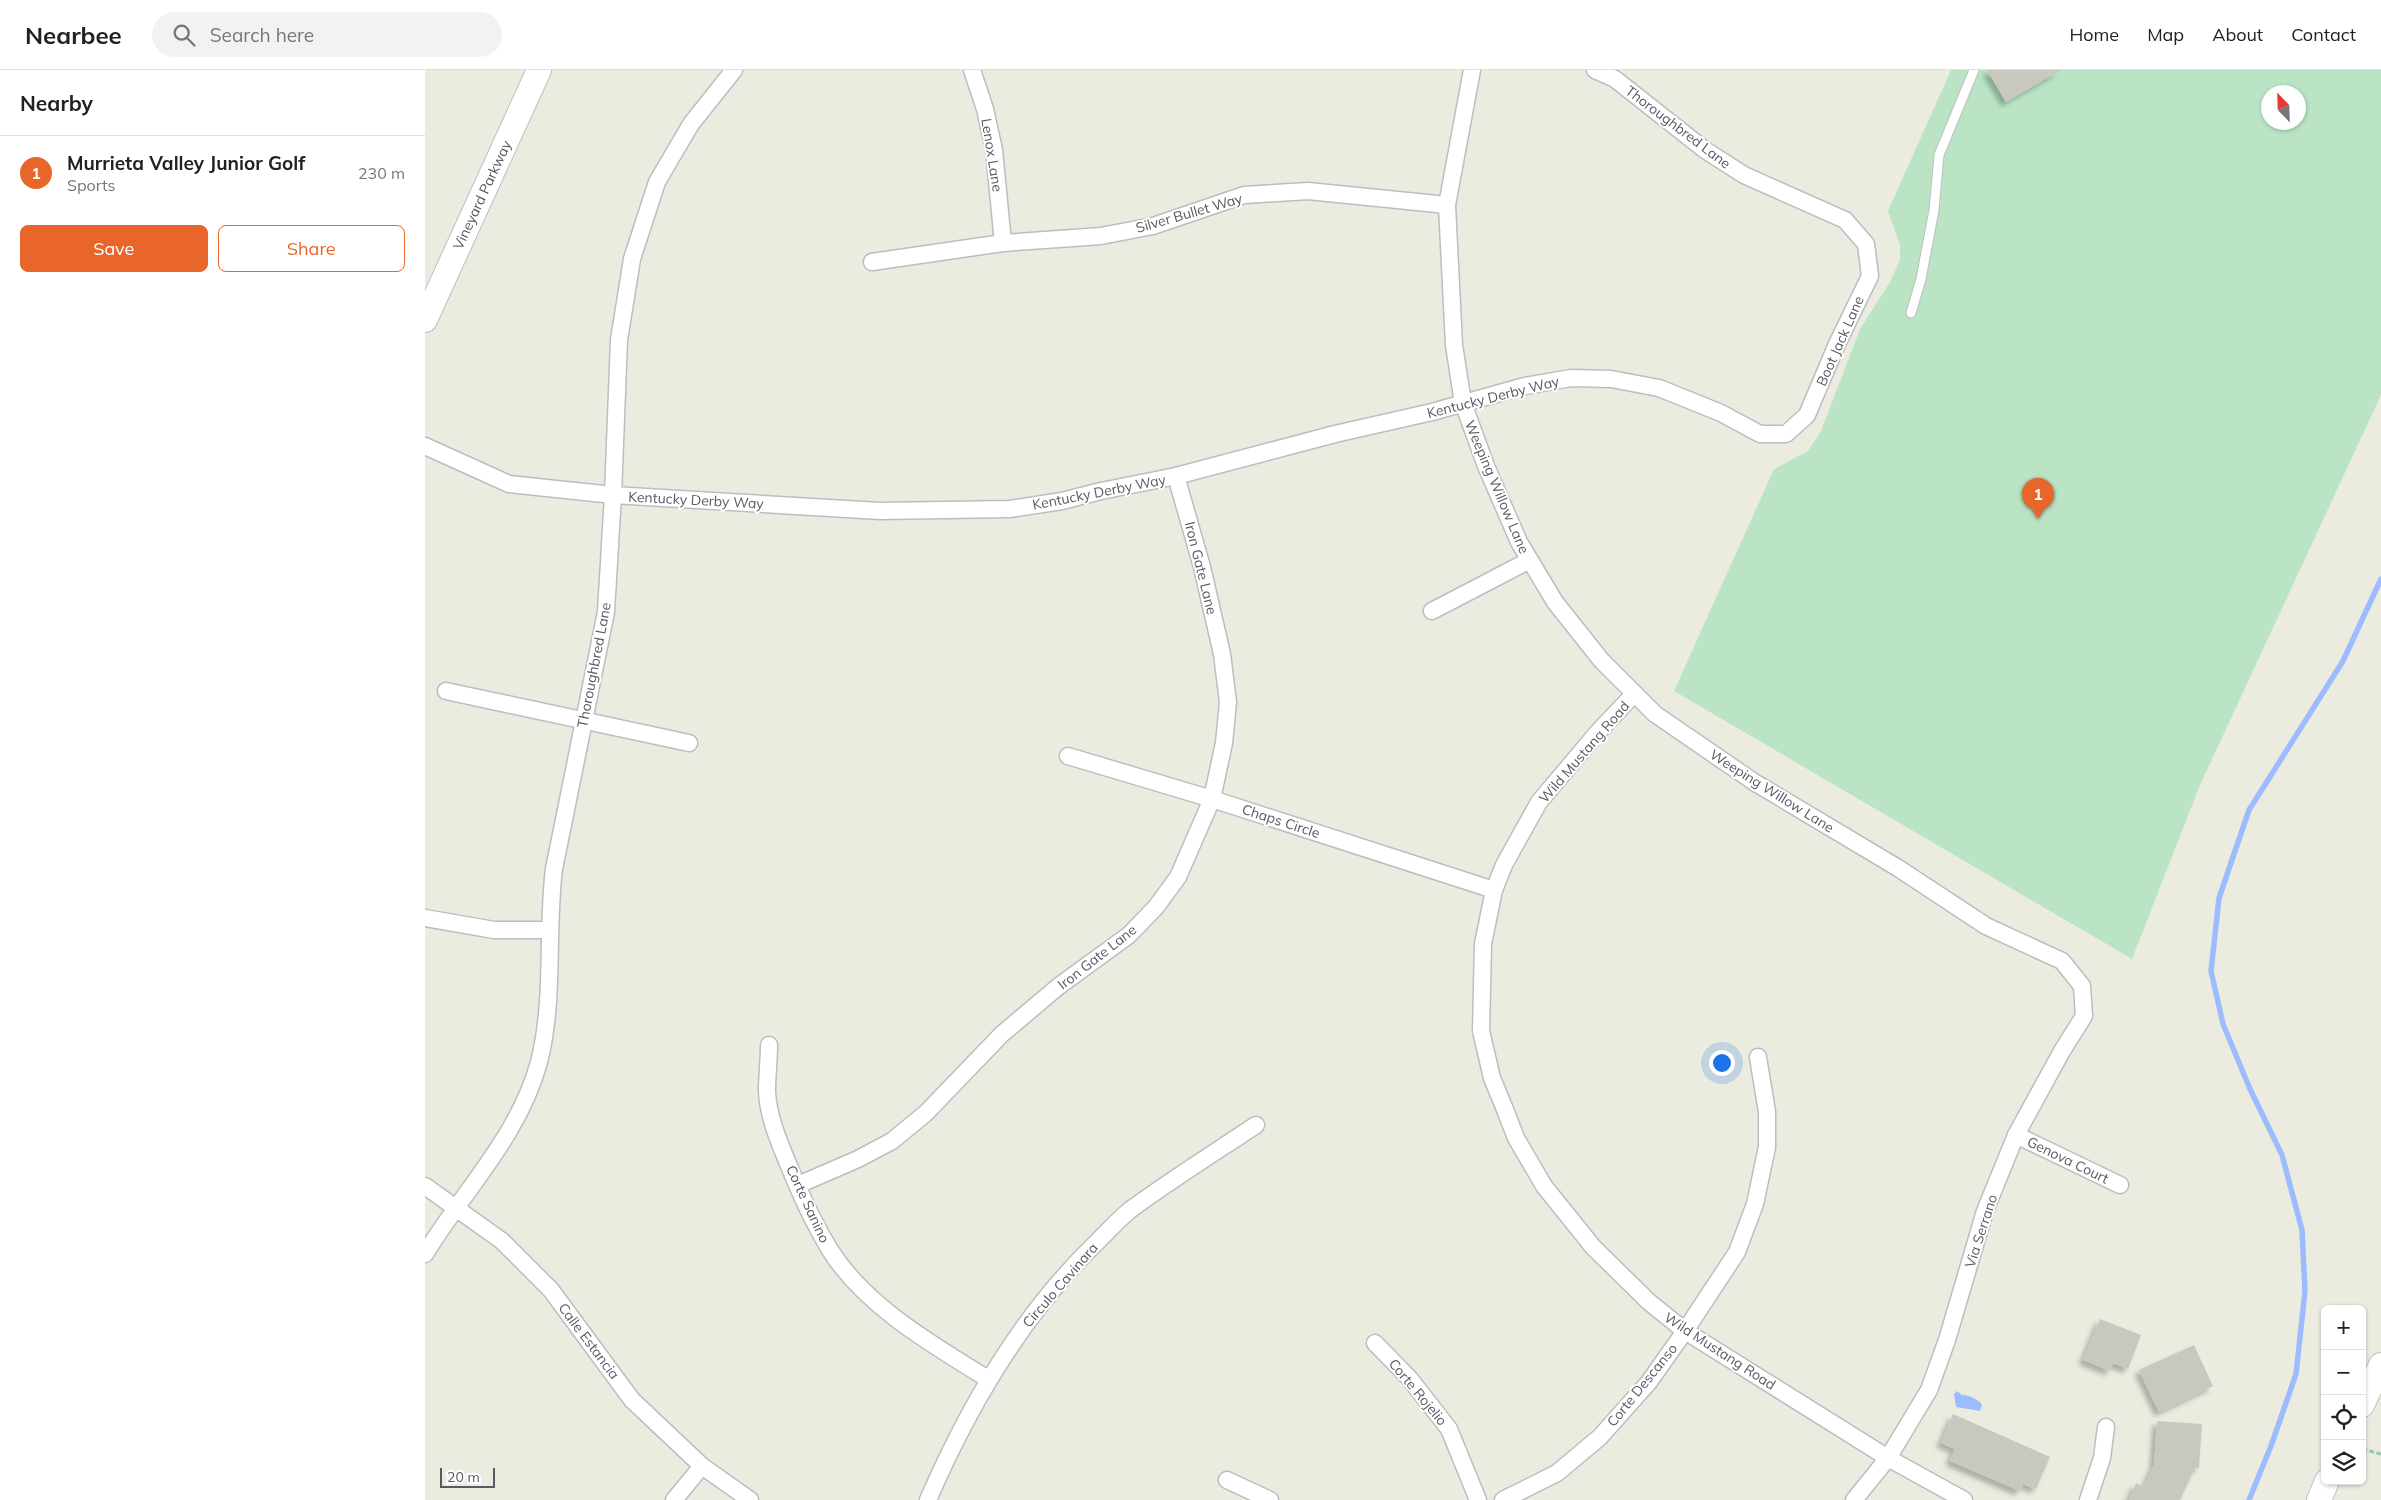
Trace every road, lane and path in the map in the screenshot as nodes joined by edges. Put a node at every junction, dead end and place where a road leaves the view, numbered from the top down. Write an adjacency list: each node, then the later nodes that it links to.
1 (539, 70): 13 (street, Vineyard Parkway)
2 (734, 70): 18 (street, Thoroughbred Lane)
3 (972, 70): 10 (street, Lenox Lane)
4 (1472, 70): 8 (street, Weeping Willow Lane)
5 (1595, 70): 7 (street, Thoroughbred Lane)
6 (1974, 70): 12 (lane)
7 (1617, 75): 9 (street, Thoroughbred Lane)
8 (1447, 205): 10 (street, Silver Bullet Way); 14 (street, Weeping Willow Lane)
9 (1845, 220): 15 (street, Boot Jack Lane)
10 (1003, 243): 11 (street, Silver Bullet Way)
11 (872, 262)
12 (1911, 312)
13 (425, 320)
14 (1463, 403): 15 (street, Kentucky Derby Way); 17 (street, Kentucky Derby Way); 19 (street, Weeping Willow Lane)
15 (1760, 434)
16 (425, 446): 18 (street, Kentucky Derby Way)
17 (1176, 476): 18 (street, Kentucky Derby Way); 26 (street, Iron Gate Lane)
18 (613, 495): 23 (street, Thoroughbred Lane)
19 (1528, 561): 20 (street); 22 (street, Weeping Willow Lane)
20 (1432, 611)
21 (446, 691): 23 (street)
22 (1634, 694): 27 (street, Wild Mustang Road); 30 (street, Weeping Willow Lane)
23 (583, 721): 24 (street); 29 (street, Thoroughbred Lane)
24 (689, 743)
25 (1067, 756): 26 (street, Chaps Circle)
26 (1212, 799): 27 (street, Chaps Circle); 37 (street, Iron Gate Lane)
27 (1494, 890): 40 (street, Wild Mustang Road)
28 (425, 918): 29 (street)
29 (550, 930): 38 (street, Thoroughbred Lane)
30 (2062, 961): 34 (street, Via Serrano)
31 (769, 1045): 37 (street, Corte Sanino)
32 (1759, 1057): 40 (street, Corte Descanso)
33 (1256, 1125): 43 (street, Circulo Cavinara)
34 (2016, 1135): 35 (street, Genova Court); 48 (street, Via Serrano)
35 (2120, 1185)
36 (425, 1186): 38 (street, Calle Estancia)
37 (797, 1186): 43 (street, Corte Sanino)
38 (456, 1206): 39 (street, Thoroughbred Lane); 49 (street, Calle Estancia)
39 (425, 1254)
40 (1685, 1331): 48 (street, Wild Mustang Road); 57 (street, Corte Descanso)
41 (1375, 1343): 56 (street, Corte Rojelio)
42 (2381, 1365): 44 (street)
43 (987, 1379): 54 (street, Circulo Cavinara)
44 (2366, 1397)
45 (2107, 1427): 60 (street)
46 (2366, 1450): 47 (path)
47 (2381, 1454)
48 (1888, 1458): 58 (street, Via Serrano); 59 (street, Wild Mustang Road)
49 (702, 1466): 52 (street); 53 (street, Calle Estancia)
50 (1227, 1480): 55 (street)
51 (2325, 1485): 61 (street)
52 (674, 1500)
53 (750, 1500)
54 (928, 1500)
55 (1270, 1500)
56 (1478, 1500)
57 (1503, 1500)
58 (1853, 1500)
59 (1964, 1500)
60 (2088, 1500)
61 (2319, 1500)

